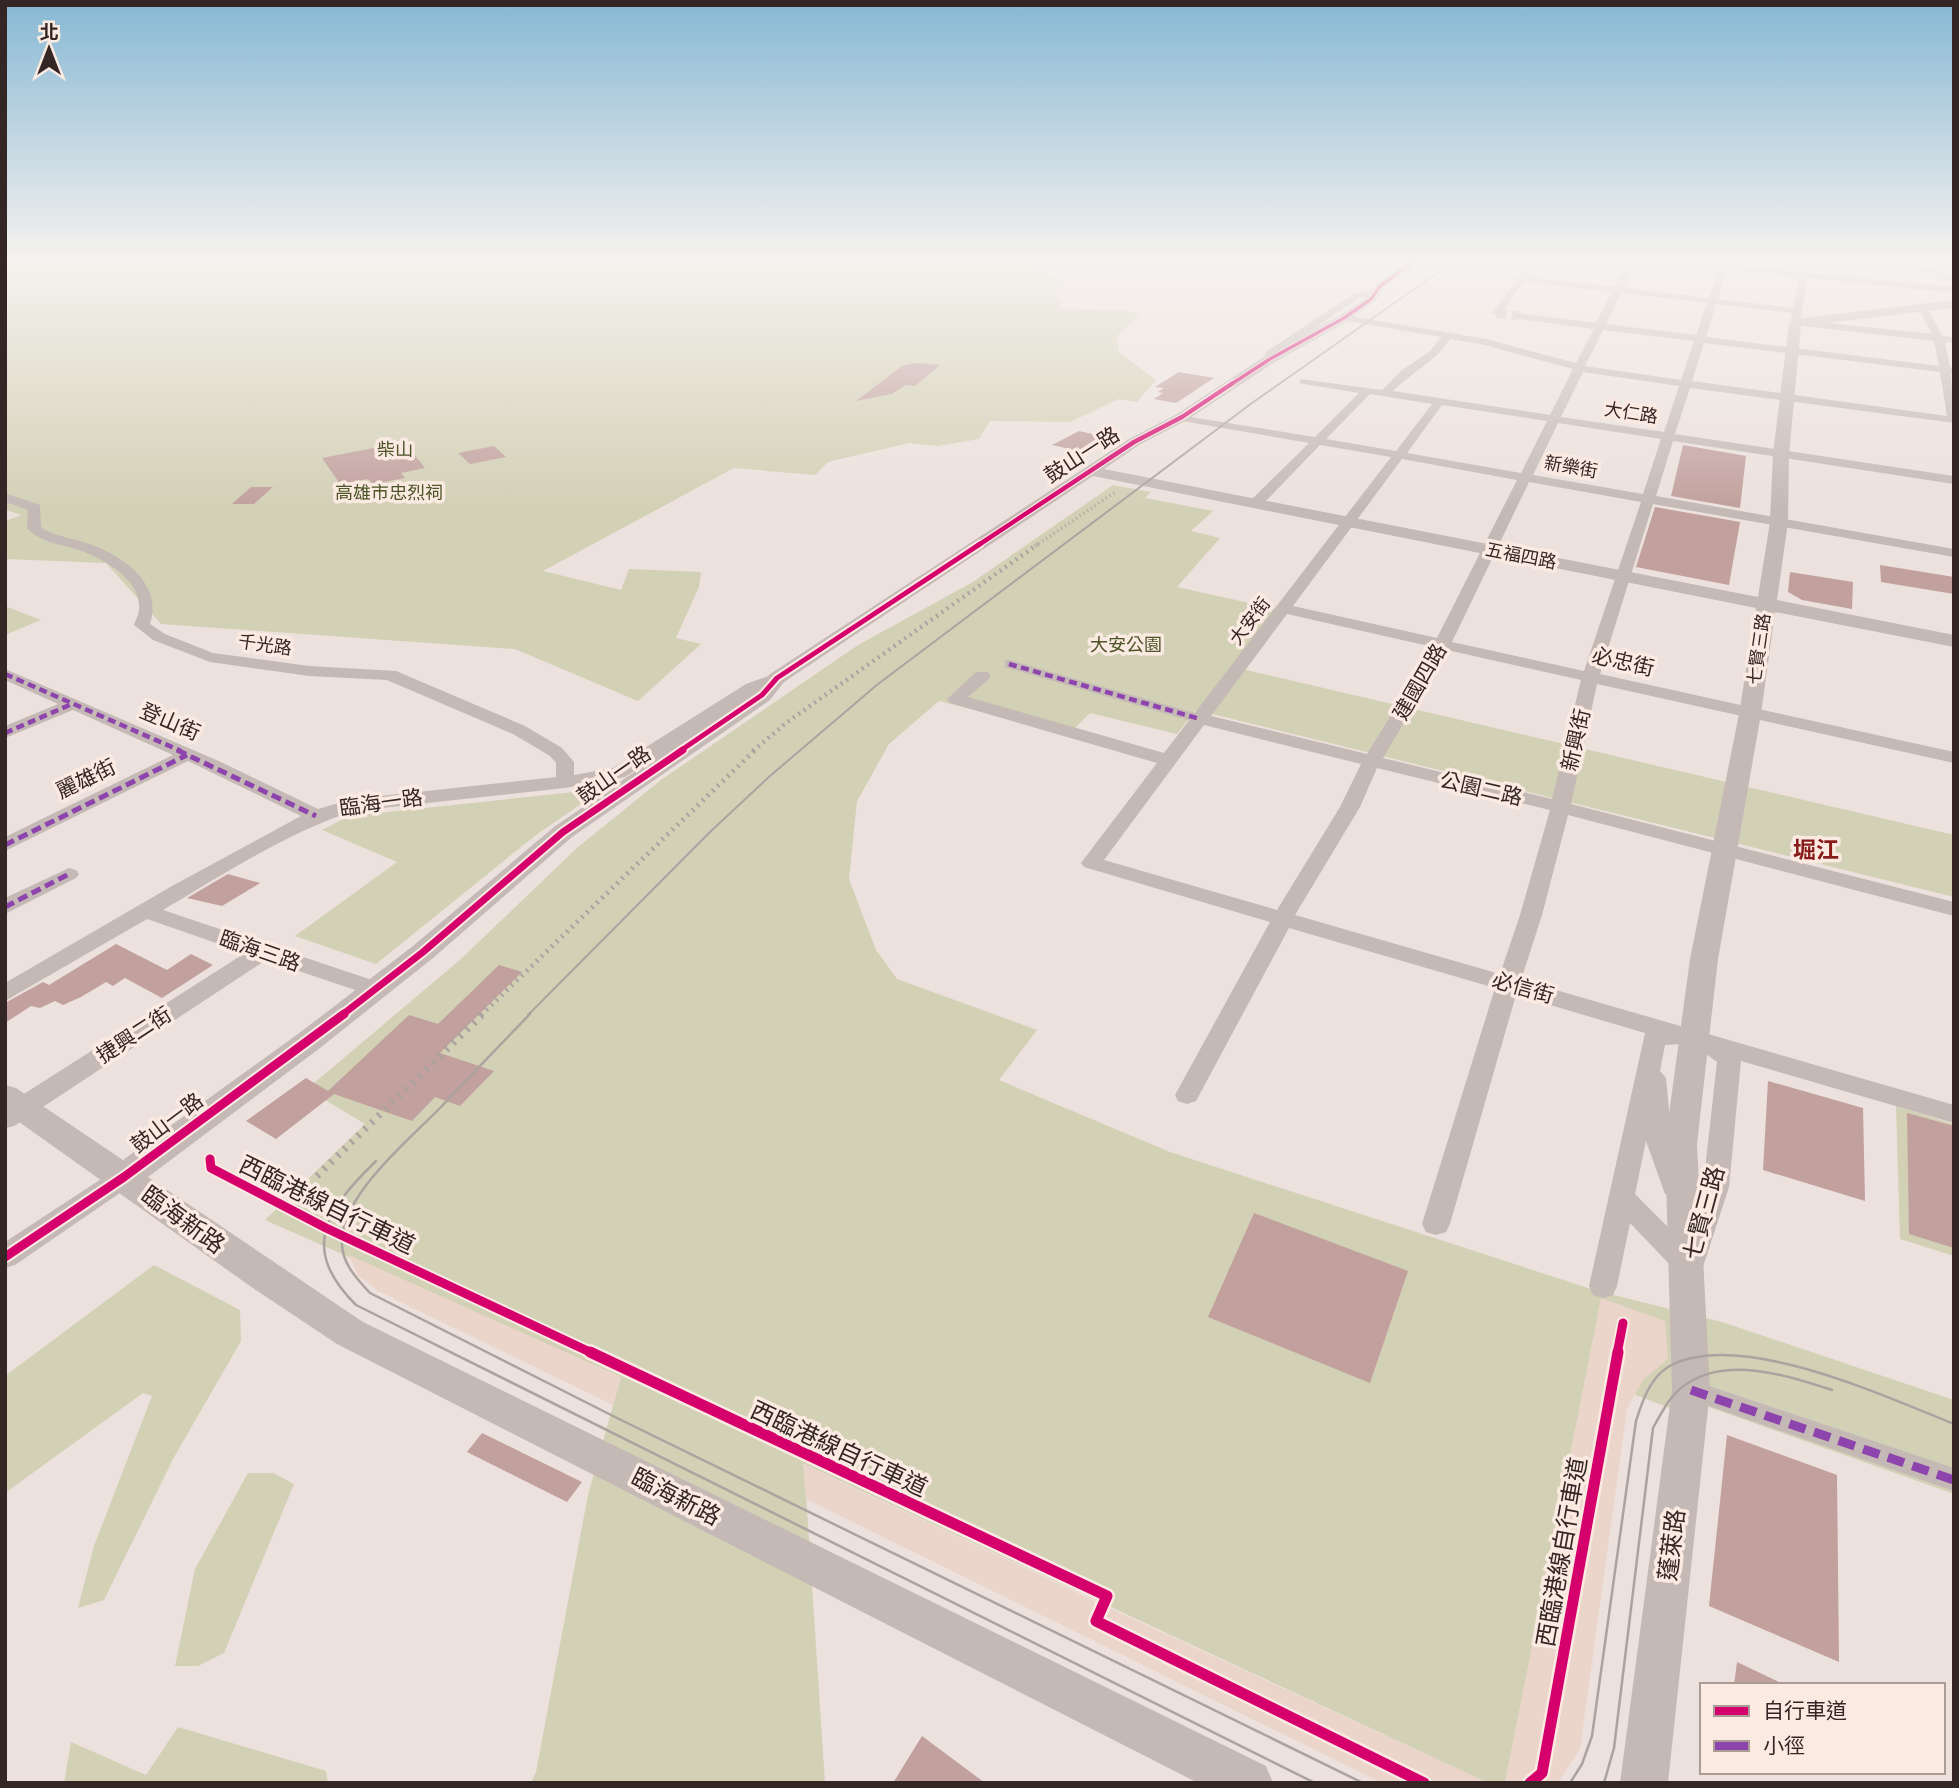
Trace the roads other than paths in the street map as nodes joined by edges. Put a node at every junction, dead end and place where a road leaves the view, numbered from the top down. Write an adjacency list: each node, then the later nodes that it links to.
1 (1287, 342): 11 (street, 鼓山一路)
2 (1300, 342): 11 (street, 鼓山一路)
3 (1441, 342): 17 (street)
4 (1488, 342): 12 (street)
5 (1592, 342): 12 (street, 建國四路)
6 (1698, 342): 15 (street, 新興街)
7 (1725, 342): 10 (street)
8 (1792, 342): 10 (street, 七賢三路)
9 (1940, 342): 13 (street)
10 (1791, 351): 13 (street); 18 (street, 七賢三路)
11 (1270, 359): 20 (street, 鼓山一路)
12 (1580, 369): 15 (street); 21 (street, 建國四路)
13 (1949, 370): 22 (street)
14 (1304, 381): 16 (street, 大仁路)
15 (1685, 383): 18 (street); 23 (street, 新興街)
16 (1367, 391): 17 (street, 大仁路); 24 (street)
17 (1385, 393): 19 (street, 大仁路)
18 (1786, 397): 22 (street); 25 (street, 七賢三路)
19 (1439, 402): 21 (street, 大仁路); 26 (street, 大安街)
20 (1182, 417): 24 (street, 新樂街); 27 (street, 鼓山一路)
21 (1555, 420): 23 (street, 大仁路); 28 (street, 建國四路)
22 (1954, 420)
23 (1667, 437): 25 (street, 大仁路); 31 (street, 新興街)
24 (1319, 440): 26 (street, 新樂街); 32 (street)
25 (1781, 454): 29 (street, 大仁路); 34 (street, 七賢三路)
26 (1399, 455): 28 (street, 新樂街); 33 (street, 大安街)
27 (1089, 471): 32 (street, 五福四路); 45 (street, 鼓山一路)
28 (1525, 478): 31 (street, 新樂街); 35 (street, 建國四路)
29 (1954, 480)
30 (5, 497): 55 (street, 千光路)
31 (1647, 500): 34 (street, 新樂街); 37 (street, 新興街)
32 (1255, 504): 33 (street, 五福四路)
33 (1348, 522): 35 (street, 五福四路); 39 (street, 大安街)
34 (1779, 522): 36 (street, 新樂街); 38 (street, 七賢三路)
35 (1488, 549): 37 (street, 五福四路); 41 (street, 建國四路)
36 (1954, 553)
37 (1623, 576): 38 (street, 五福四路); 46 (street, 新興街)
38 (1766, 604): 40 (street, 五福四路); 48 (street, 七賢三路)
39 (1283, 609): 41 (street, 必忠街); 49 (street, 大安街)
40 (1954, 641)
41 (1442, 645): 46 (street, 必忠街); 54 (street, 建國四路)
42 (1009, 664): 49 (street, 公園二路)
43 (5, 674): 47 (street, 登山街)
44 (982, 677): 53 (street)
45 (777, 678): 55 (street, 臨海一路); 68 (street, 鼓山一路)
46 (1590, 678): 48 (street, 必忠街); 56 (street, 新興街)
47 (72, 704): 50 (street); 51 (street, 登山街)
48 (1750, 714): 52 (street, 必忠街); 59 (street, 七賢三路)
49 (1200, 719): 53 (street, 大安街); 54 (street, 公園二路)
50 (5, 733)
51 (187, 755): 57 (street, 登山街); 58 (street, 麗雄街)
52 (1954, 758)
53 (1167, 760): 60 (street, 大安街)
54 (1371, 762): 56 (street, 公園二路); 65 (street, 建國四路)
55 (565, 782): 57 (street, 臨海一路)
56 (1560, 807): 59 (street, 公園二路); 67 (street, 新興街)
57 (316, 816): 64 (street, 臨海一路)
58 (5, 845)
59 (1723, 848): 63 (street, 公園二路); 70 (street, 七賢三路)
60 (1091, 863): 65 (street, 必信街)
61 (69, 874): 62 (street)
62 (5, 907)
63 (1954, 909)
64 (145, 911): 66 (street, 臨海三路); 69 (street, 臨海一路)
65 (1283, 918): 67 (street, 必信街); 72 (street, 建國四路)
66 (262, 952): 68 (street, 臨海三路); 73 (street, 捷興二街)
67 (1508, 984): 70 (street, 必信街); 78 (street, 新興街)
68 (376, 989): 75 (street, 鼓山一路)
69 (5, 993)
70 (1695, 1037): 71 (street); 74 (street, 必信街); 77 (street, 七賢三路); 80 (street, 七賢三路)
71 (1652, 1052): 76 (street); 77 (street, 七賢三路)
72 (1187, 1095)
73 (11, 1108): 75 (street)
74 (1954, 1114)
75 (124, 1177): 79 (street, 鼓山一路); 84 (street, 臨海新路)
76 (1622, 1198): 80 (street, 七賢三路); 81 (street)
77 (1682, 1210): 80 (street, 七賢三路)
78 (1436, 1224)
79 (5, 1257)
80 (1686, 1283): 82 (street, 蓬萊路)
81 (1603, 1286)
82 (1691, 1390): 83 (street); 85 (street, 蓬萊路)
83 (1954, 1480)
84 (1249, 1783)
85 (1644, 1783)

